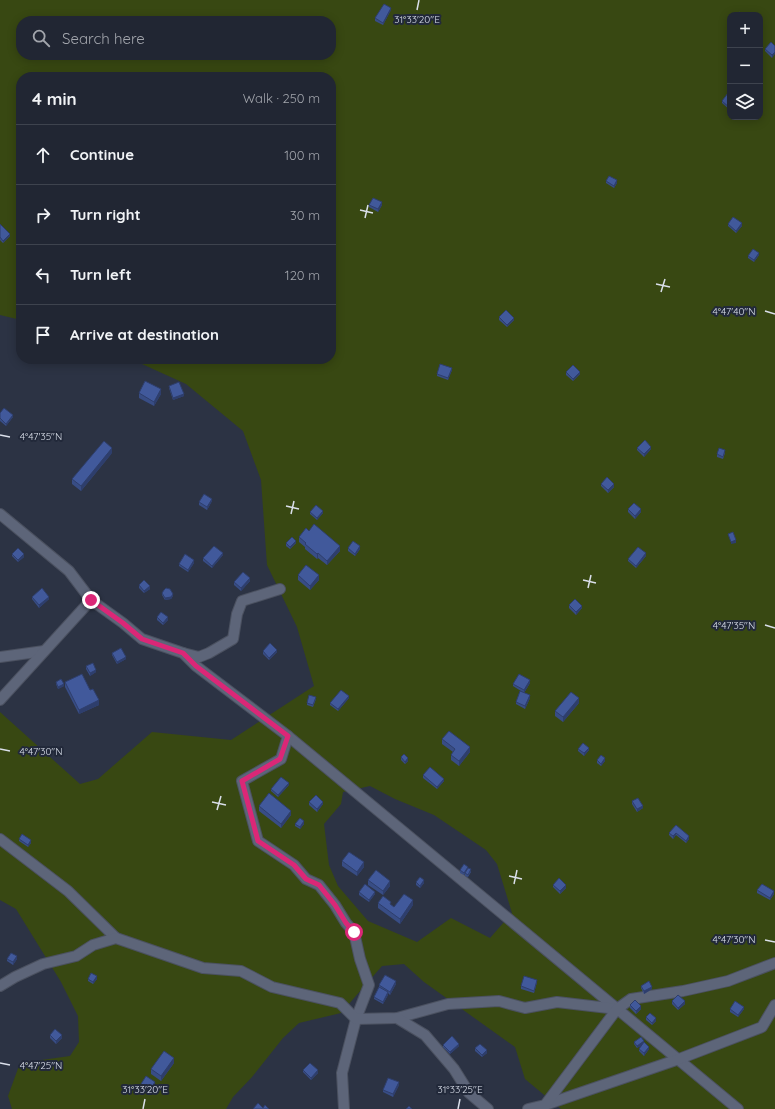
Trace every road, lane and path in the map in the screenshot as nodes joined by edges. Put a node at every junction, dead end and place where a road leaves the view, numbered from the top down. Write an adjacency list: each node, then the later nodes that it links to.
1 (0, 514): 3 (street)
2 (280, 588): 5 (street)
3 (91, 600): 4 (street); 5 (street)
4 (44, 651): 6 (street); 7 (street)
5 (183, 653): 8 (street)
6 (0, 658)
7 (0, 700)
8 (288, 736): 14 (street); 16 (street)
9 (0, 839): 10 (street)
10 (116, 938): 12 (street); 16 (street)
11 (775, 963): 14 (street)
12 (0, 986)
13 (775, 1005): 17 (street)
14 (617, 1009): 15 (street); 17 (street); 18 (street)
15 (397, 1018): 16 (street); 20 (street)
16 (356, 1019): 19 (street)
17 (679, 1059): 18 (street); 22 (street)
18 (545, 1107): 21 (street)
19 (344, 1109)
20 (488, 1109)
21 (528, 1109)
22 (738, 1109)

